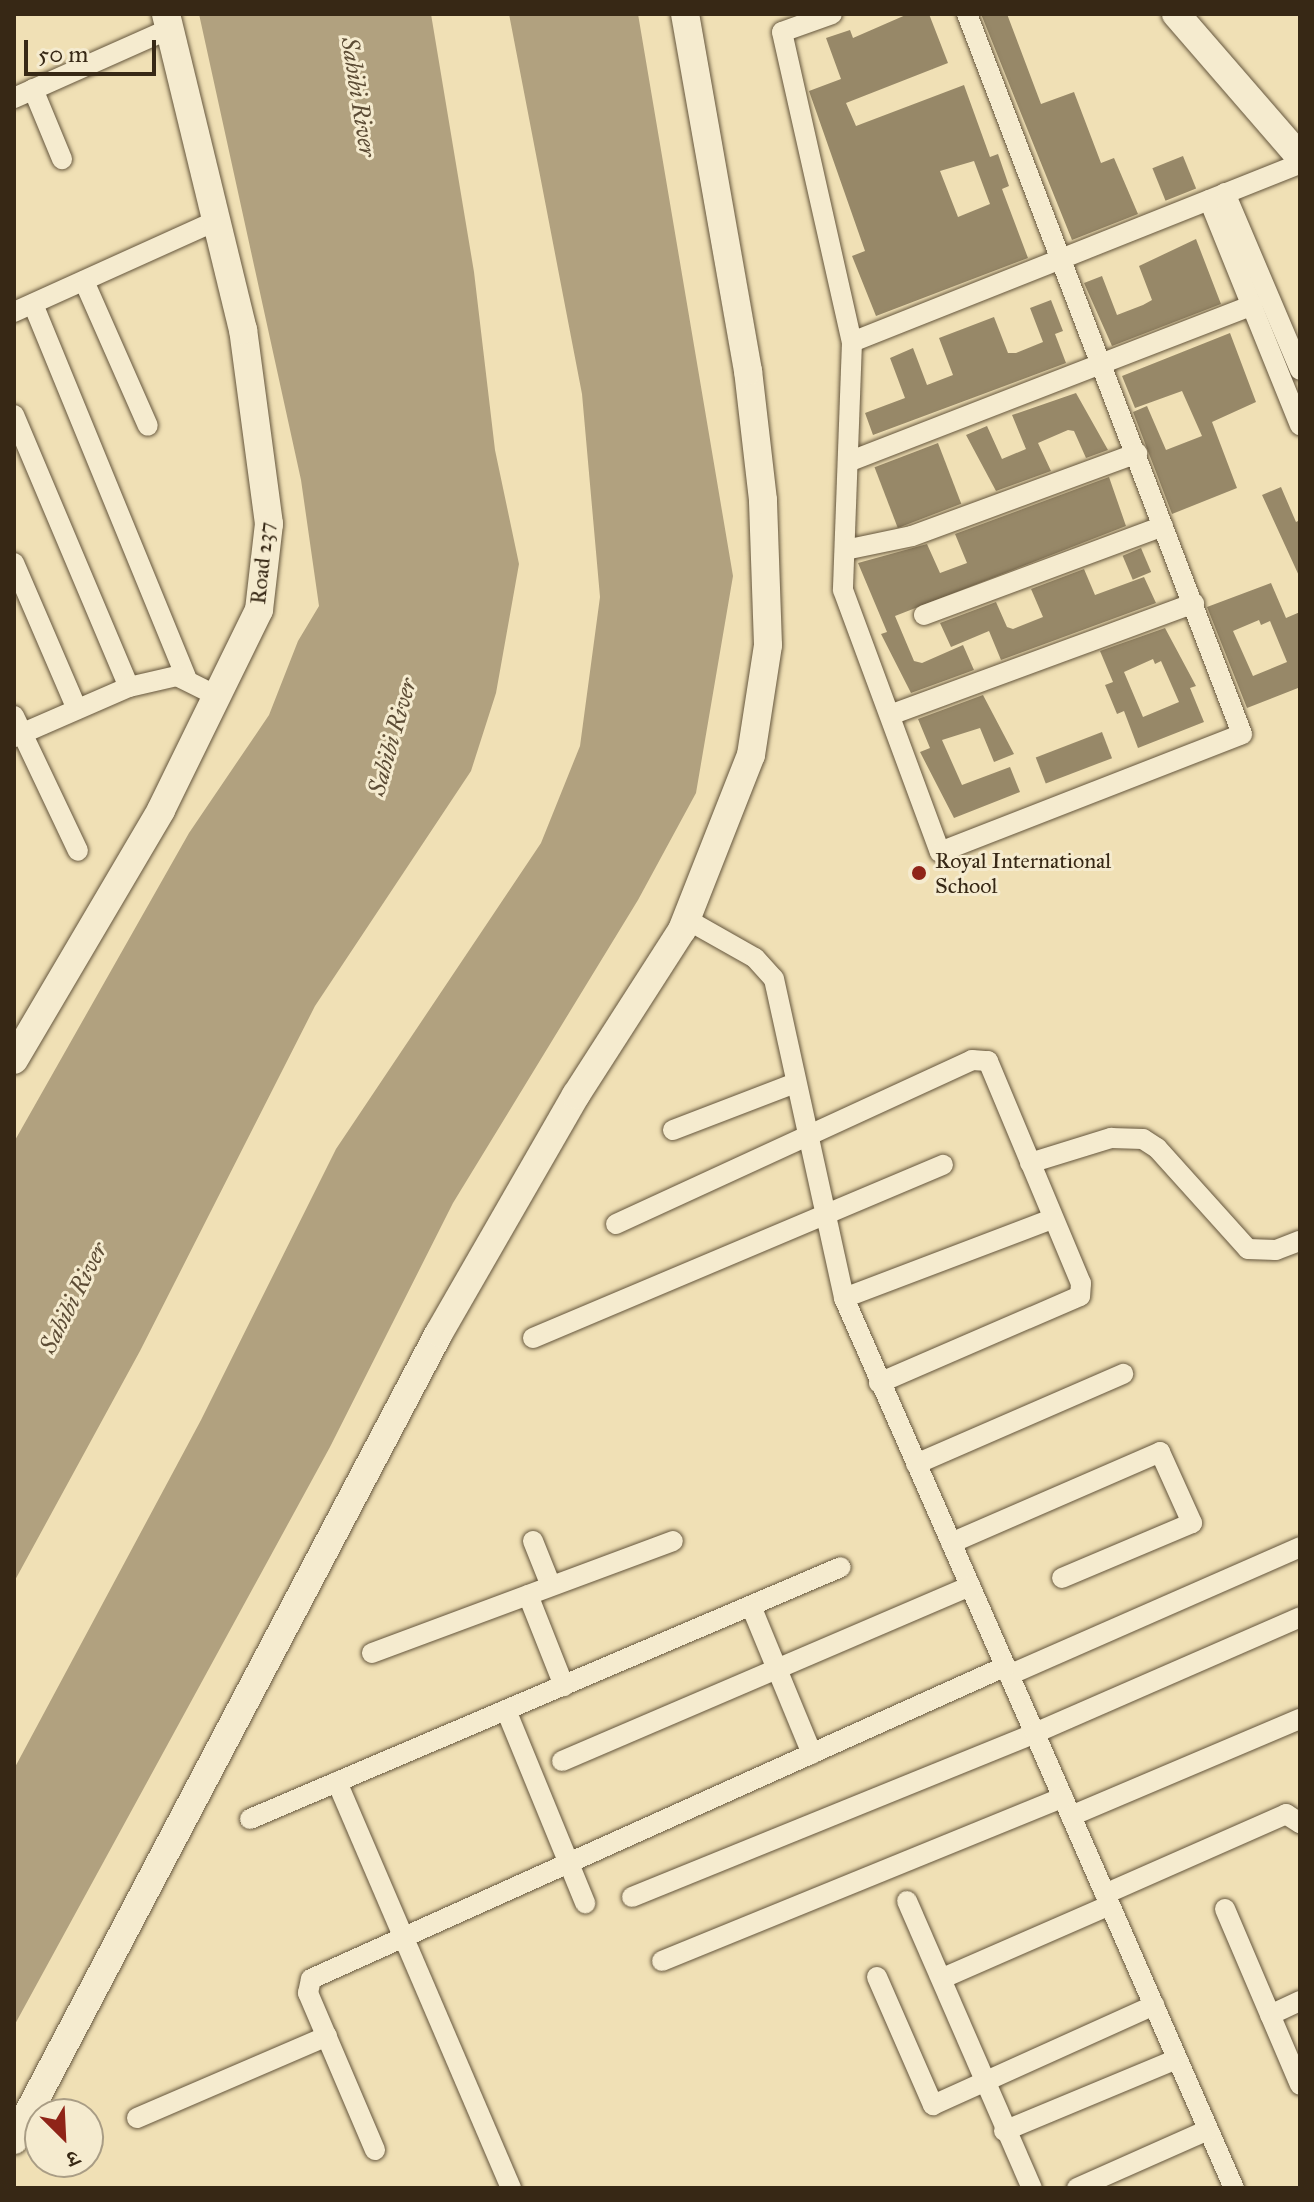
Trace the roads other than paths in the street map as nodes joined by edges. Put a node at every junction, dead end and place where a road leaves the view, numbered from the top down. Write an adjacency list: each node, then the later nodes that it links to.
1 (685, 14): 36 (street)
2 (832, 14): 16 (street)
3 (967, 14): 12 (street)
4 (1176, 14): 7 (street)
5 (168, 21): 6 (street); 11 (street, Road 237)
6 (23, 94): 8 (street)
7 (1300, 157)
8 (62, 159)
9 (1300, 164): 10 (street)
10 (1217, 196): 12 (street); 14 (street); 18 (street)
11 (216, 221): 13 (street); 31 (street, Road 237)
12 (1060, 258): 16 (street); 17 (street)
13 (84, 281): 15 (street); 21 (street)
14 (1253, 305): 17 (street); 20 (street)
15 (23, 308): 29 (street)
16 (852, 342): 23 (street)
17 (1102, 365): 22 (street); 23 (street)
18 (1300, 370)
19 (14, 415): 30 (street)
20 (1300, 425)
21 (148, 426)
22 (1137, 453): 24 (street); 25 (street)
23 (848, 462): 25 (street)
24 (1163, 526): 27 (street); 28 (street)
25 (845, 550): 33 (street)
26 (14, 563): 32 (street)
27 (1194, 603): 33 (street); 33 (street)
28 (924, 615)
29 (186, 677): 30 (street); 31 (street)
30 (129, 687): 32 (street)
31 (217, 696): 37 (street, Road 237)
32 (77, 709): 34 (street)
33 (890, 715)
34 (16, 729): 35 (street)
35 (78, 851)
36 (686, 919): 38 (street); 96 (street)
37 (14, 1060)
38 (793, 1084): 39 (street); 40 (street)
39 (673, 1130)
40 (805, 1135): 41 (street); 43 (street); 45 (street)
41 (1030, 1163): 44 (street); 46 (street)
42 (943, 1165): 43 (street)
43 (824, 1213): 47 (street); 48 (street)
44 (1052, 1219): 47 (street); 50 (street)
45 (616, 1224)
46 (1300, 1241)
47 (844, 1298): 50 (street)
48 (533, 1338)
49 (1123, 1374): 51 (street)
50 (879, 1383): 51 (street)
51 (916, 1464): 54 (street)
52 (533, 1541): 58 (street)
53 (673, 1541): 58 (street)
54 (951, 1543): 57 (street); 59 (street)
55 (1300, 1547): 65 (street)
56 (841, 1567): 61 (street)
57 (1062, 1578)
58 (551, 1586): 60 (street)
59 (970, 1586): 64 (street); 65 (street)
60 (528, 1595): 63 (street); 66 (street)
61 (751, 1606): 64 (street); 66 (street)
62 (1300, 1617): 69 (street)
63 (372, 1653)
64 (776, 1669): 70 (street); 71 (street)
65 (1008, 1670): 69 (street); 70 (street)
66 (564, 1686): 67 (street)
67 (506, 1710): 72 (street); 76 (street)
68 (1300, 1719): 73 (street)
69 (1035, 1733): 73 (street); 77 (street)
70 (812, 1754): 76 (street)
71 (562, 1761)
72 (337, 1782): 74 (street); 82 (street)
73 (1067, 1807): 78 (street); 83 (street)
74 (250, 1819)
75 (1300, 1823): 78 (street)
76 (567, 1861): 80 (street); 82 (street)
77 (632, 1897)
78 (1108, 1900): 85 (street); 87 (street)
79 (907, 1901): 85 (street)
80 (585, 1903)
81 (1225, 1909): 88 (street)
82 (401, 1937): 89 (street); 98 (street)
83 (662, 1961)
84 (877, 1977): 91 (street)
85 (943, 1978): 91 (street)
86 (1300, 2001): 88 (street)
87 (1154, 2005): 90 (street); 91 (street)
88 (1270, 2015): 92 (street)
89 (327, 2036): 93 (street); 97 (street)
90 (1177, 2059): 94 (street); 95 (street)
91 (985, 2083): 95 (street)
92 (1300, 2085)
93 (137, 2118)
94 (1208, 2130): 100 (street); 101 (street)
95 (1004, 2131): 99 (street)
96 (14, 2140)
97 (375, 2150)
98 (511, 2188)
99 (1032, 2188)
100 (1077, 2188)
101 (1234, 2188)

